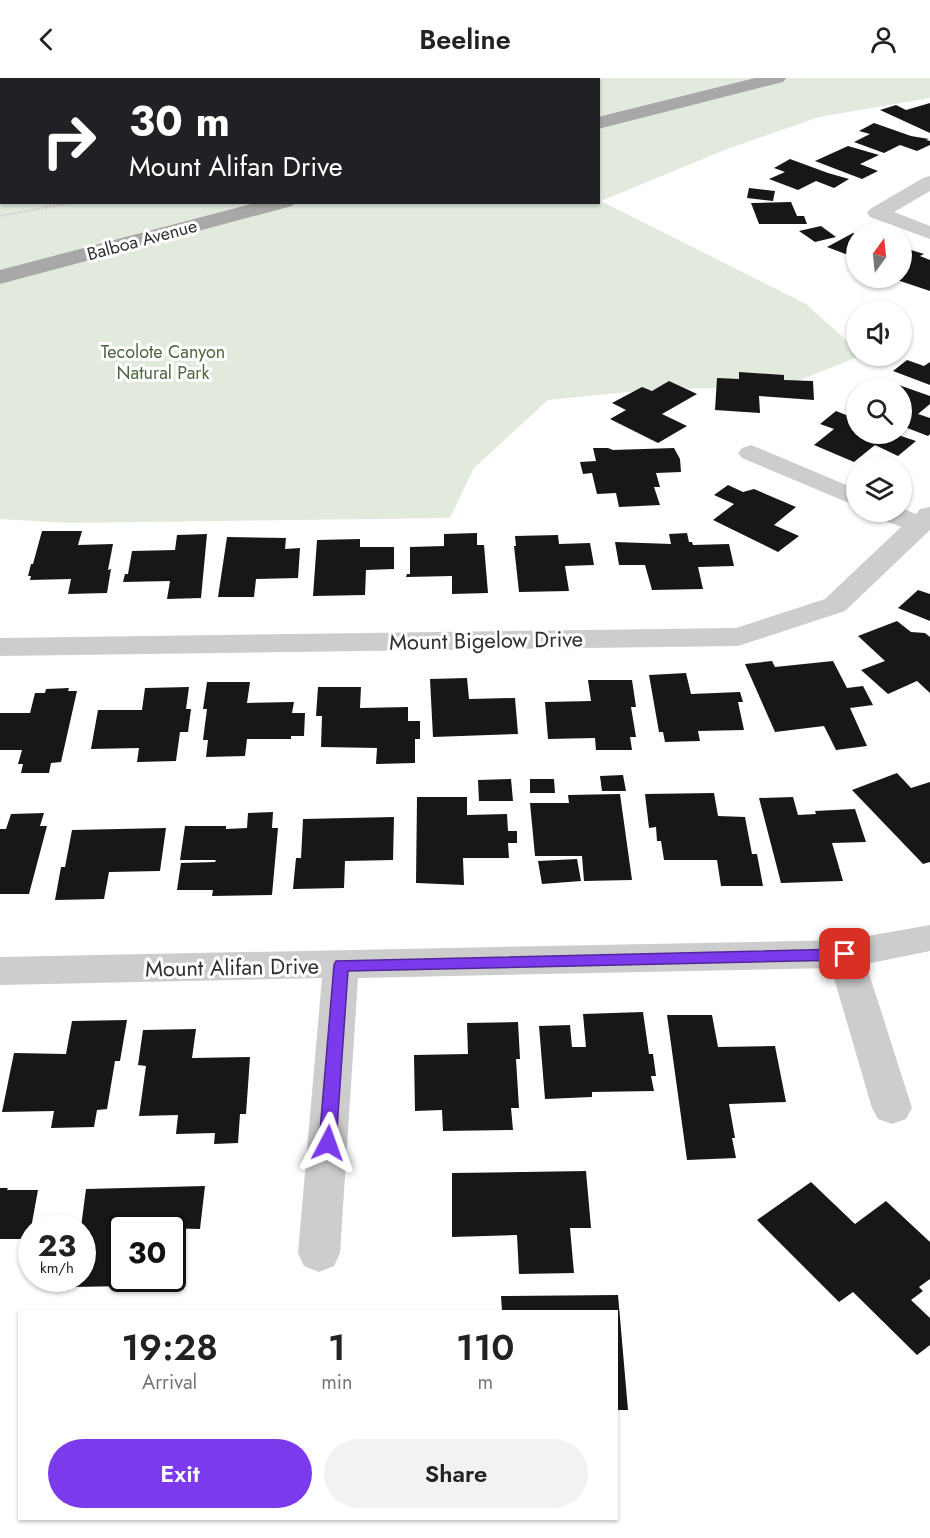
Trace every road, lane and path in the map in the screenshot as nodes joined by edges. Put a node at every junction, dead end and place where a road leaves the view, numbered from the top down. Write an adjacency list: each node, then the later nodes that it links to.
1 (711, 78): 3 (main road)
2 (777, 78): 4 (main road)
3 (600, 106)
4 (600, 122)
5 (930, 182): 10 (street)
6 (63, 204): 9 (path)
7 (208, 204): 11 (main road, Balboa Avenue)
8 (277, 204): 12 (main road, Balboa Avenue)
9 (0, 216)
10 (930, 233)
11 (0, 258)
12 (0, 277)
13 (751, 453): 14 (street)
14 (846, 494)
15 (924, 520): 16 (street, Mount Bigelow Drive)
16 (0, 647)
17 (930, 938): 18 (street, Mount Alifan Drive)
18 (845, 954): 19 (street, Mount Alifan Drive); 21 (street)
19 (341, 965): 20 (street, Mount Alifan Drive); 22 (street)
20 (0, 970)
21 (892, 1108)
22 (319, 1253)

